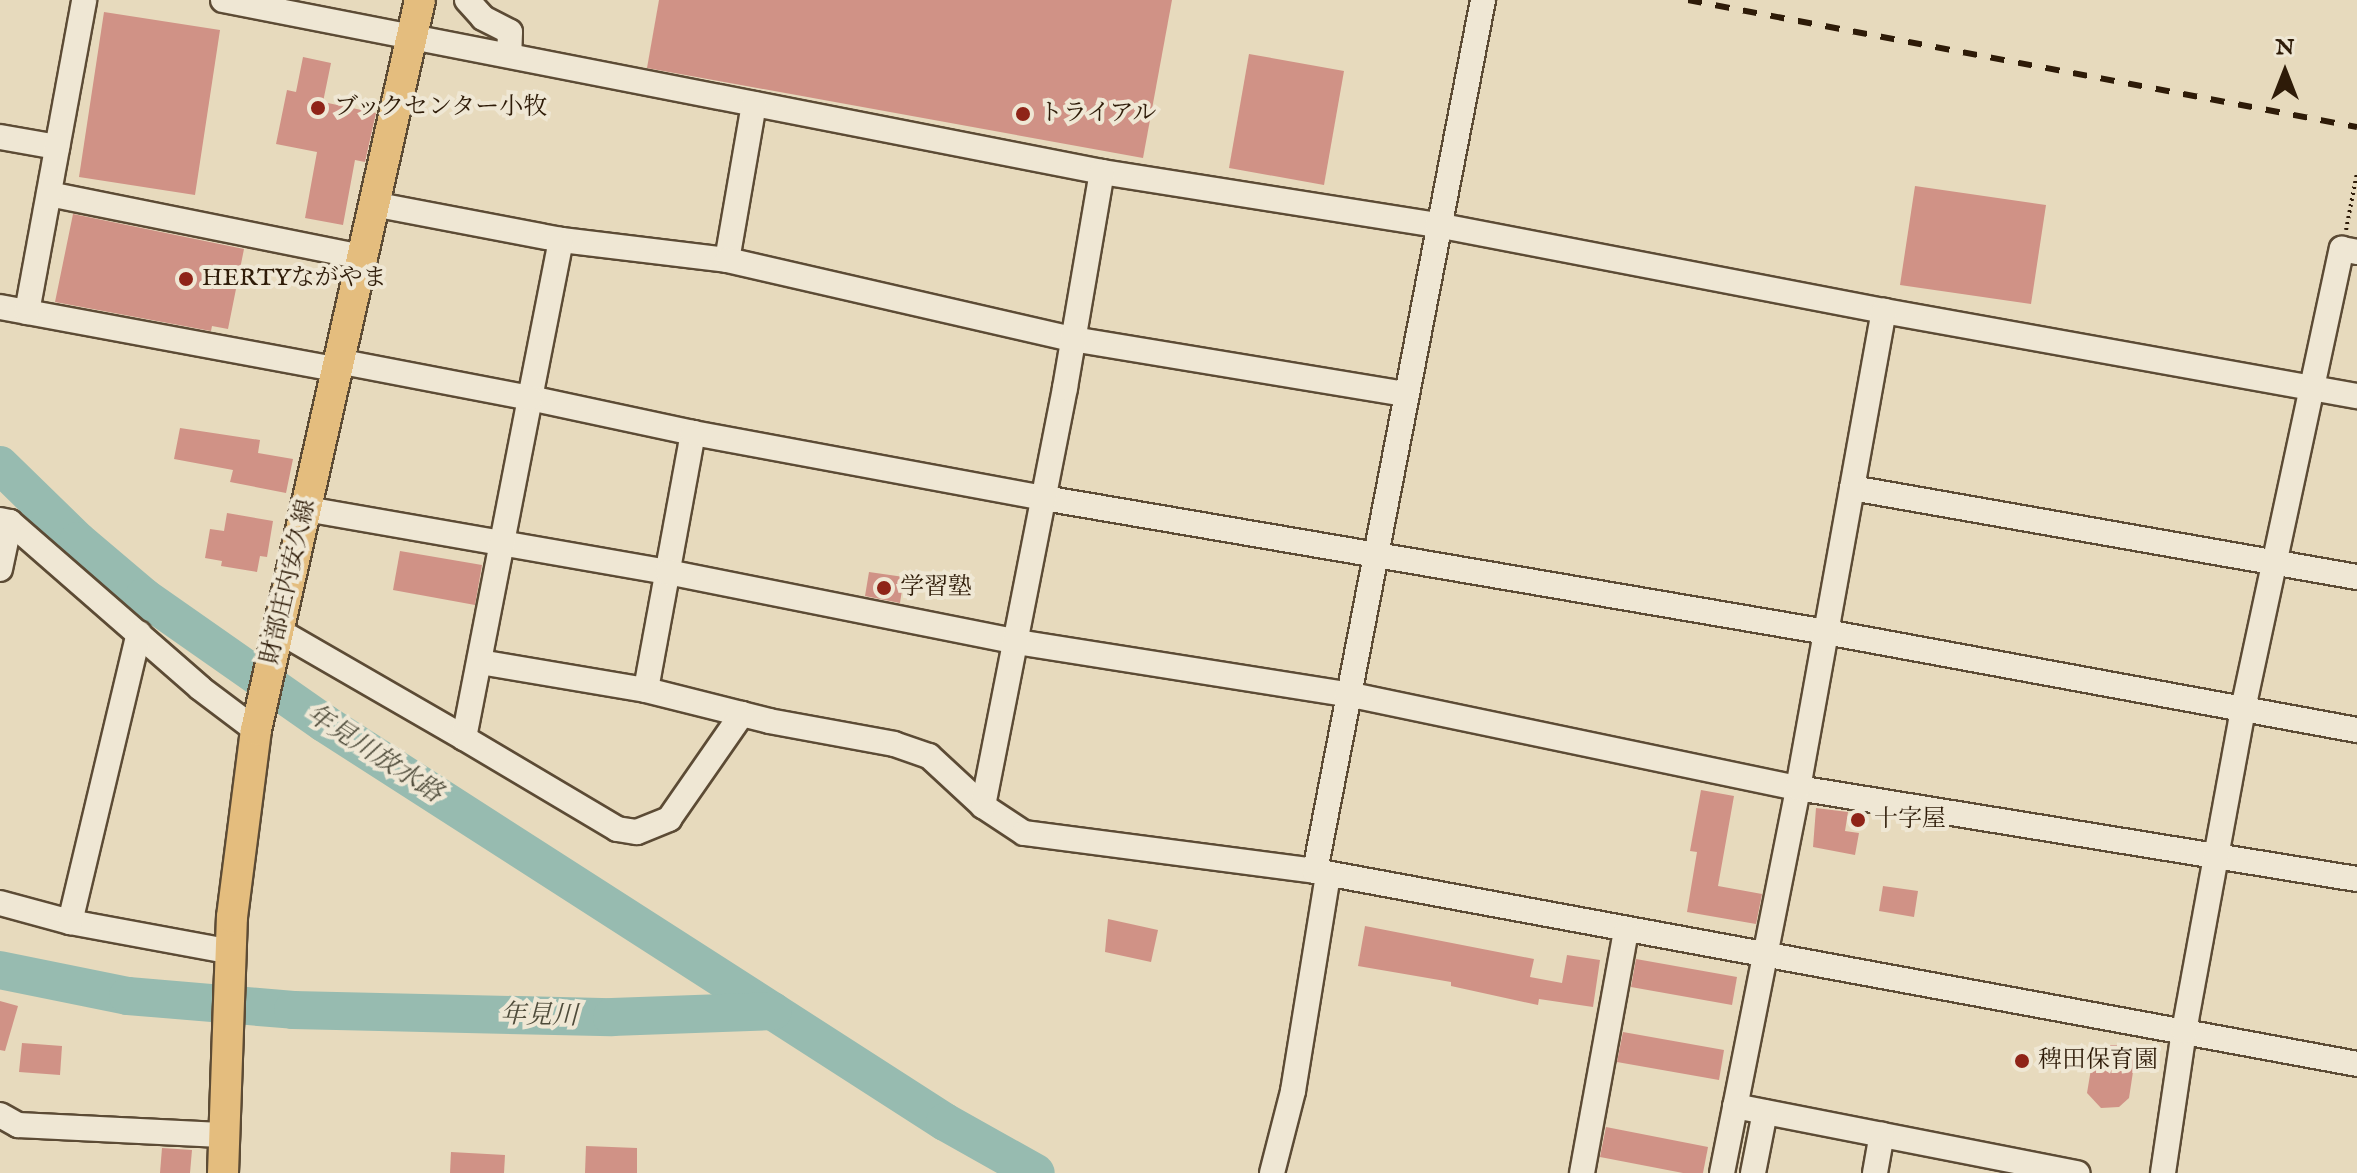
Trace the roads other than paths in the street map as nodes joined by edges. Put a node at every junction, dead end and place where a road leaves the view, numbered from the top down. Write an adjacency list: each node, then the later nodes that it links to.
1 (84, 0): 11 (street)
2 (223, 0): 6 (street)
3 (420, 0): 7 (main road, 財部庄内安久線)
4 (467, 0): 8 (street)
5 (1483, 0): 15 (street)
6 (330, 10): 7 (street)
7 (412, 35): 8 (street); 14 (main road, 財部庄内安久線)
8 (509, 55): 9 (street)
9 (754, 104): 12 (street); 19 (street)
10 (0, 137): 11 (street)
11 (57, 147): 13 (street)
12 (1102, 172): 15 (street); 23 (street)
13 (49, 194): 18 (street); 22 (street)
14 (373, 204): 16 (street); 18 (main road, 財部庄内安久線)
15 (1437, 225): 21 (street); 26 (street)
16 (561, 240): 19 (street); 28 (street)
17 (2350, 250): 25 (street)
18 (361, 257): 24 (main road, 財部庄内安久線)
19 (727, 260): 23 (street)
20 (0, 307): 22 (street)
21 (1884, 311): 25 (street); 30 (street)
22 (27, 312): 24 (street)
23 (1073, 339): 26 (street); 31 (street)
24 (337, 365): 28 (street); 32 (main road, 財部庄内安久線)
25 (2314, 388): 27 (street); 36 (street)
26 (1404, 394): 35 (street)
27 (2357, 396)
28 (530, 398): 29 (street); 34 (street)
29 (693, 433): 31 (street); 38 (street)
30 (1852, 488): 36 (street); 40 (street)
31 (1044, 498): 35 (street); 43 (street)
32 (306, 509): 34 (street); 42 (main road, 財部庄内安久線)
33 (5, 521): 37 (street); 41 (street)
34 (504, 543): 38 (street); 44 (street)
35 (1374, 553): 40 (street); 46 (street)
36 (2274, 562): 39 (street); 47 (street)
37 (0, 569)
38 (668, 572): 43 (street); 45 (street)
39 (2357, 577)
40 (1826, 632): 47 (street); 52 (street)
41 (139, 633): 49 (street); 58 (street)
42 (278, 635): 49 (main road, 財部庄内安久線); 51 (street)
43 (1017, 642): 46 (street); 53 (street)
44 (480, 662): 45 (street); 51 (street)
45 (646, 690): 48 (street)
46 (1347, 694): 52 (street); 55 (street)
47 (2243, 709): 50 (street); 54 (street)
48 (742, 714): 51 (street); 53 (street)
49 (258, 722): 61 (main road, 財部庄内安久線)
50 (2357, 730)
51 (464, 738)
52 (1798, 788): 54 (street); 60 (street)
53 (983, 806): 55 (street)
54 (2217, 854): 56 (street); 62 (street)
55 (1322, 872): 59 (street); 70 (street)
56 (2357, 879)
57 (0, 903): 58 (street)
58 (70, 922): 61 (street)
59 (1626, 931): 60 (street); 71 (street)
60 (1762, 956): 62 (street); 64 (street)
61 (232, 960): 67 (main road, 財部庄内安久線)
62 (2184, 1031): 63 (street); 76 (street)
63 (2357, 1064)
64 (1735, 1106): 65 (street); 72 (street)
65 (1765, 1112): 68 (street); 73 (street)
66 (0, 1115): 67 (street)
67 (226, 1135): 69 (main road, 財部庄内安久線)
68 (1882, 1135): 74 (street); 75 (street)
69 (223, 1173)
70 (1272, 1173)
71 (1582, 1173)
72 (1722, 1173)
73 (1753, 1173)
74 (1875, 1173)
75 (2077, 1173)
76 (2163, 1173)

